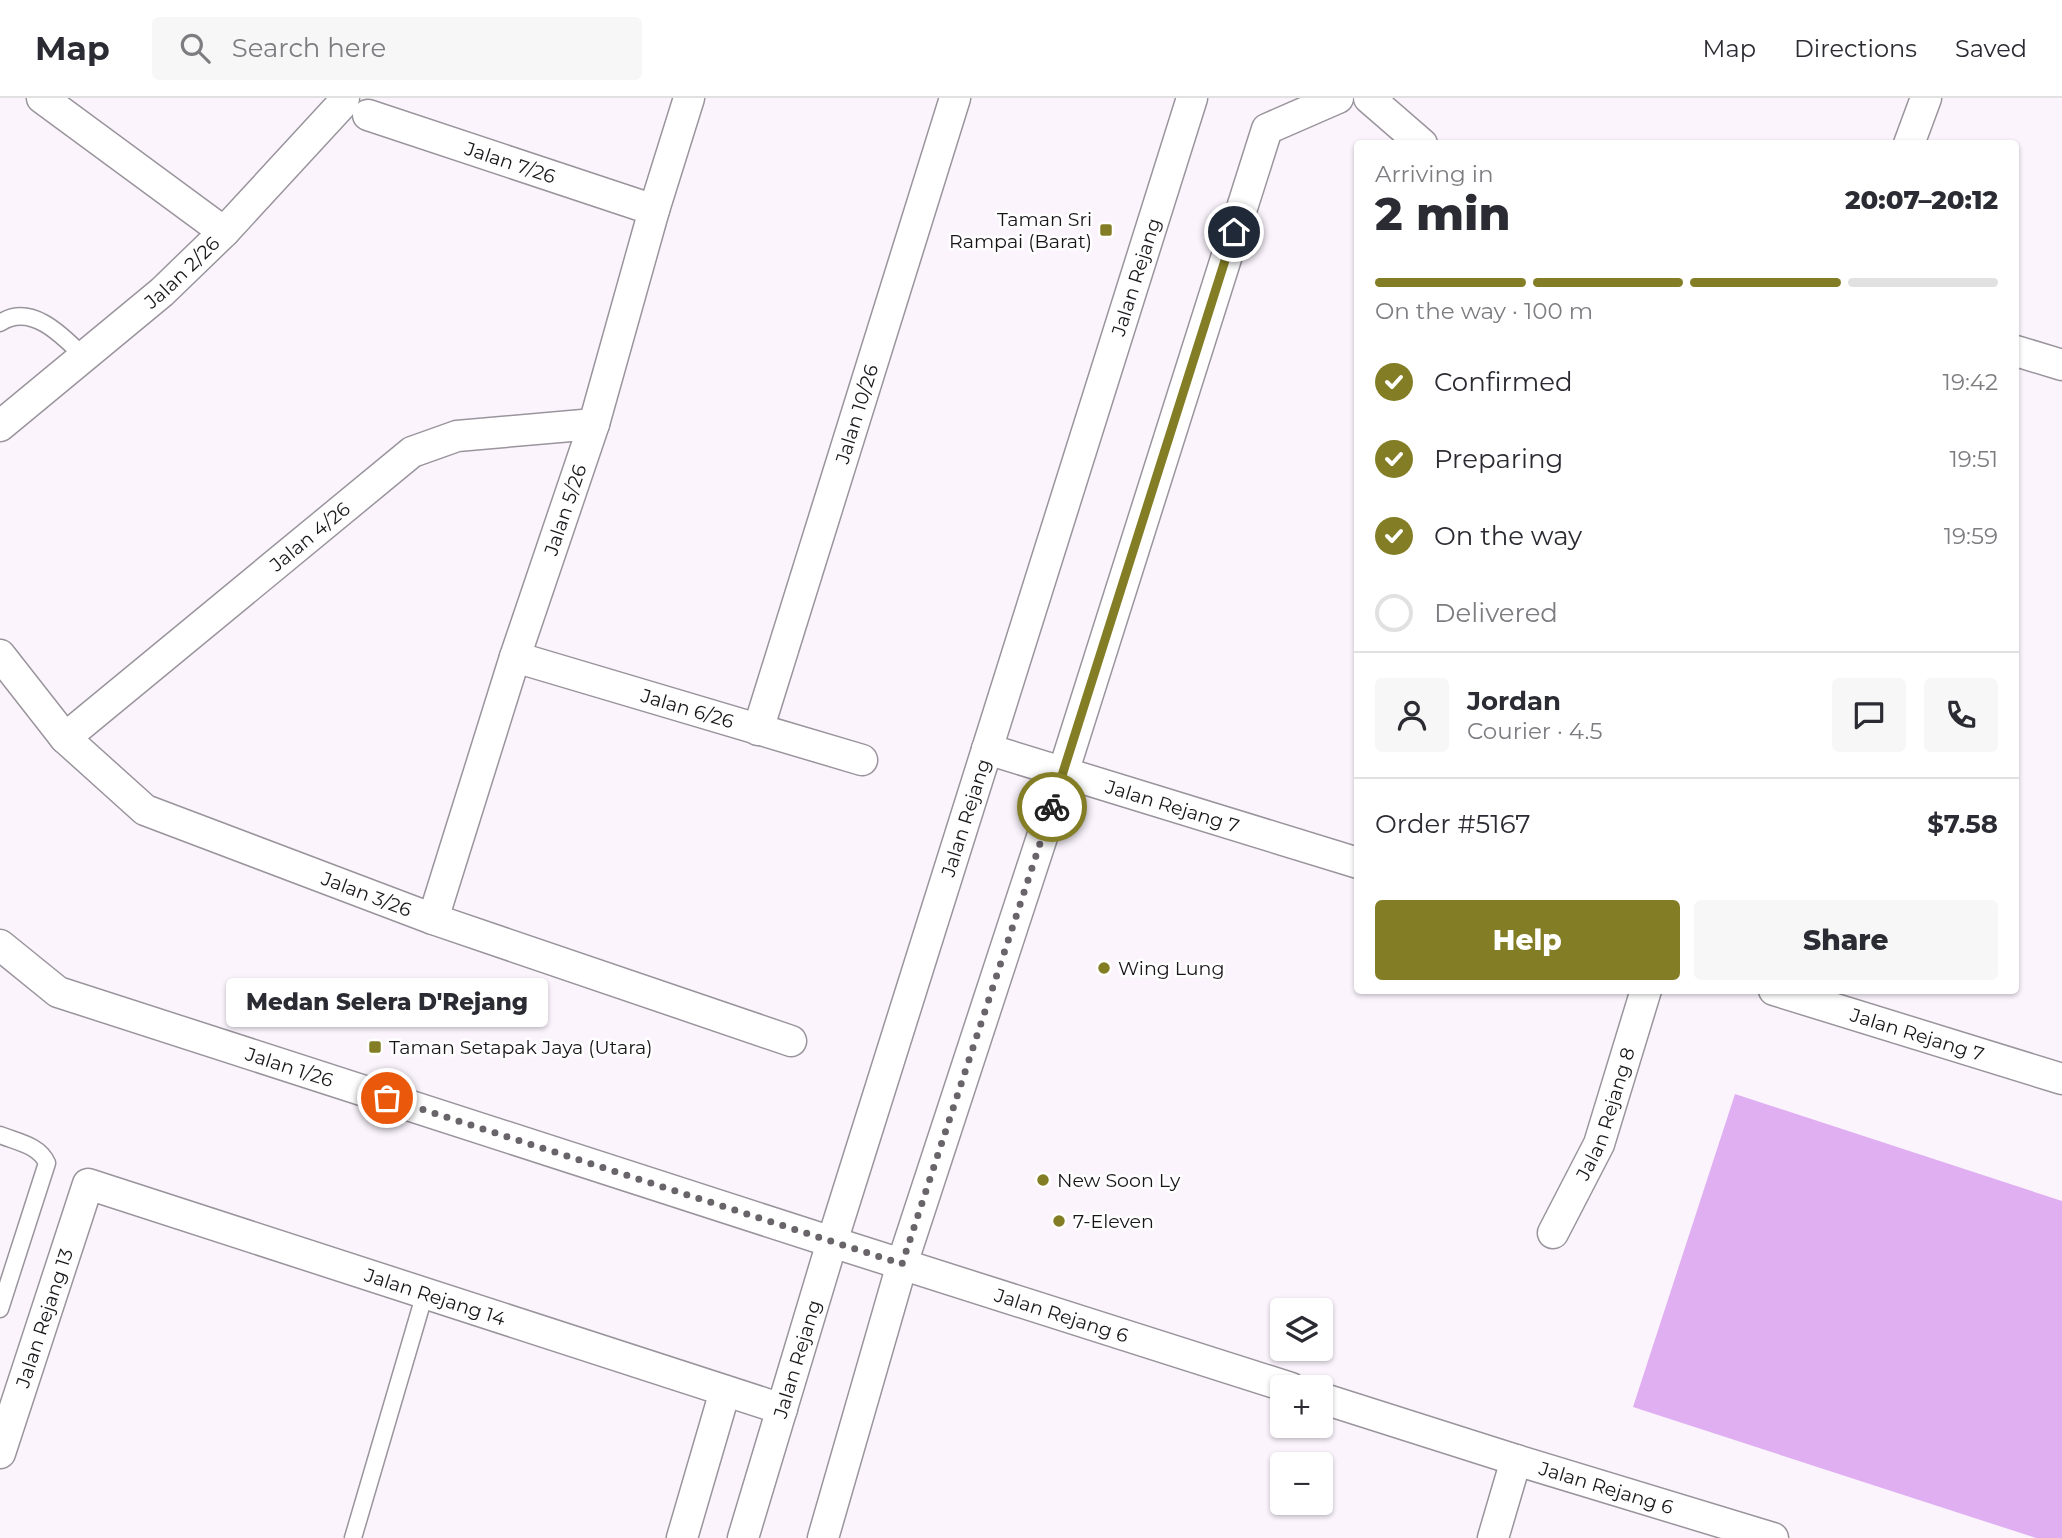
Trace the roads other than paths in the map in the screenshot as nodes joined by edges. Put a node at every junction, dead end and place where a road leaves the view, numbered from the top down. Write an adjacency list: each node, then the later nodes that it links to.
1 (42, 98): 12 (street)
2 (689, 98): 11 (street, Jalan 5/26)
3 (955, 98): 21 (street, Jalan 10/26)
4 (1192, 98): 23 (street, Jalan Rejang)
5 (1338, 98): 25 (street)
6 (1369, 98): 9 (street)
7 (1926, 98): 10 (street)
8 (356, 107): 11 (street, Jalan 7/26); 12 (street, Jalan 2/26)
9 (1417, 140)
10 (1910, 140)
11 (654, 210): 17 (street, Jalan 5/26)
12 (224, 232): 15 (street, Jalan 2/26)
13 (0, 323): 15 (lane)
14 (2019, 352): 16 (street)
15 (84, 357): 18 (street, Jalan 2/26)
16 (2062, 365)
17 (594, 424): 20 (street, Jalan 5/26); 22 (street, Jalan 4/26)
18 (0, 426)
19 (0, 655): 22 (street, Jalan 3/26)
20 (514, 657): 21 (street, Jalan 6/26); 27 (street, Jalan 5/26)
21 (758, 730): 24 (street, Jalan 6/26)
22 (65, 738): 27 (street, Jalan 3/26)
23 (987, 749): 25 (street, Jalan Rejang 7); 36 (street, Jalan Rejang)
24 (862, 760)
25 (1063, 773): 26 (street, Jalan Rejang 7); 37 (street)
26 (1354, 862)
27 (433, 919): 31 (street, Jalan 3/26)
28 (0, 945): 36 (street, Jalan 1/26)
29 (1645, 994): 35 (street, Jalan Rejang 8)
30 (1787, 994): 32 (street, Jalan Rejang 7)
31 (791, 1041)
32 (2062, 1079)
33 (0, 1135): 39 (lane)
34 (88, 1184): 38 (street, Jalan Rejang 14); 44 (street, Jalan Rejang 13)
35 (1553, 1233)
36 (832, 1242): 37 (street, Jalan Rejang 6); 43 (street, Jalan Rejang)
37 (902, 1264): 40 (street, Jalan Rejang 6); 49 (street)
38 (425, 1293): 41 (street, Jalan Rejang 14); 46 (lane)
39 (0, 1309)
40 (1270, 1382)
41 (725, 1391): 43 (street, Jalan Rejang 14); 47 (street)
42 (1333, 1402): 45 (street, Jalan Rejang 6)
43 (782, 1409): 48 (street, Jalan Rejang)
44 (0, 1453)
45 (1516, 1460): 50 (street); 51 (street, Jalan Rejang 6)
46 (353, 1538)
47 (682, 1538)
48 (743, 1538)
49 (823, 1538)
50 (1493, 1538)
51 (1773, 1538)

